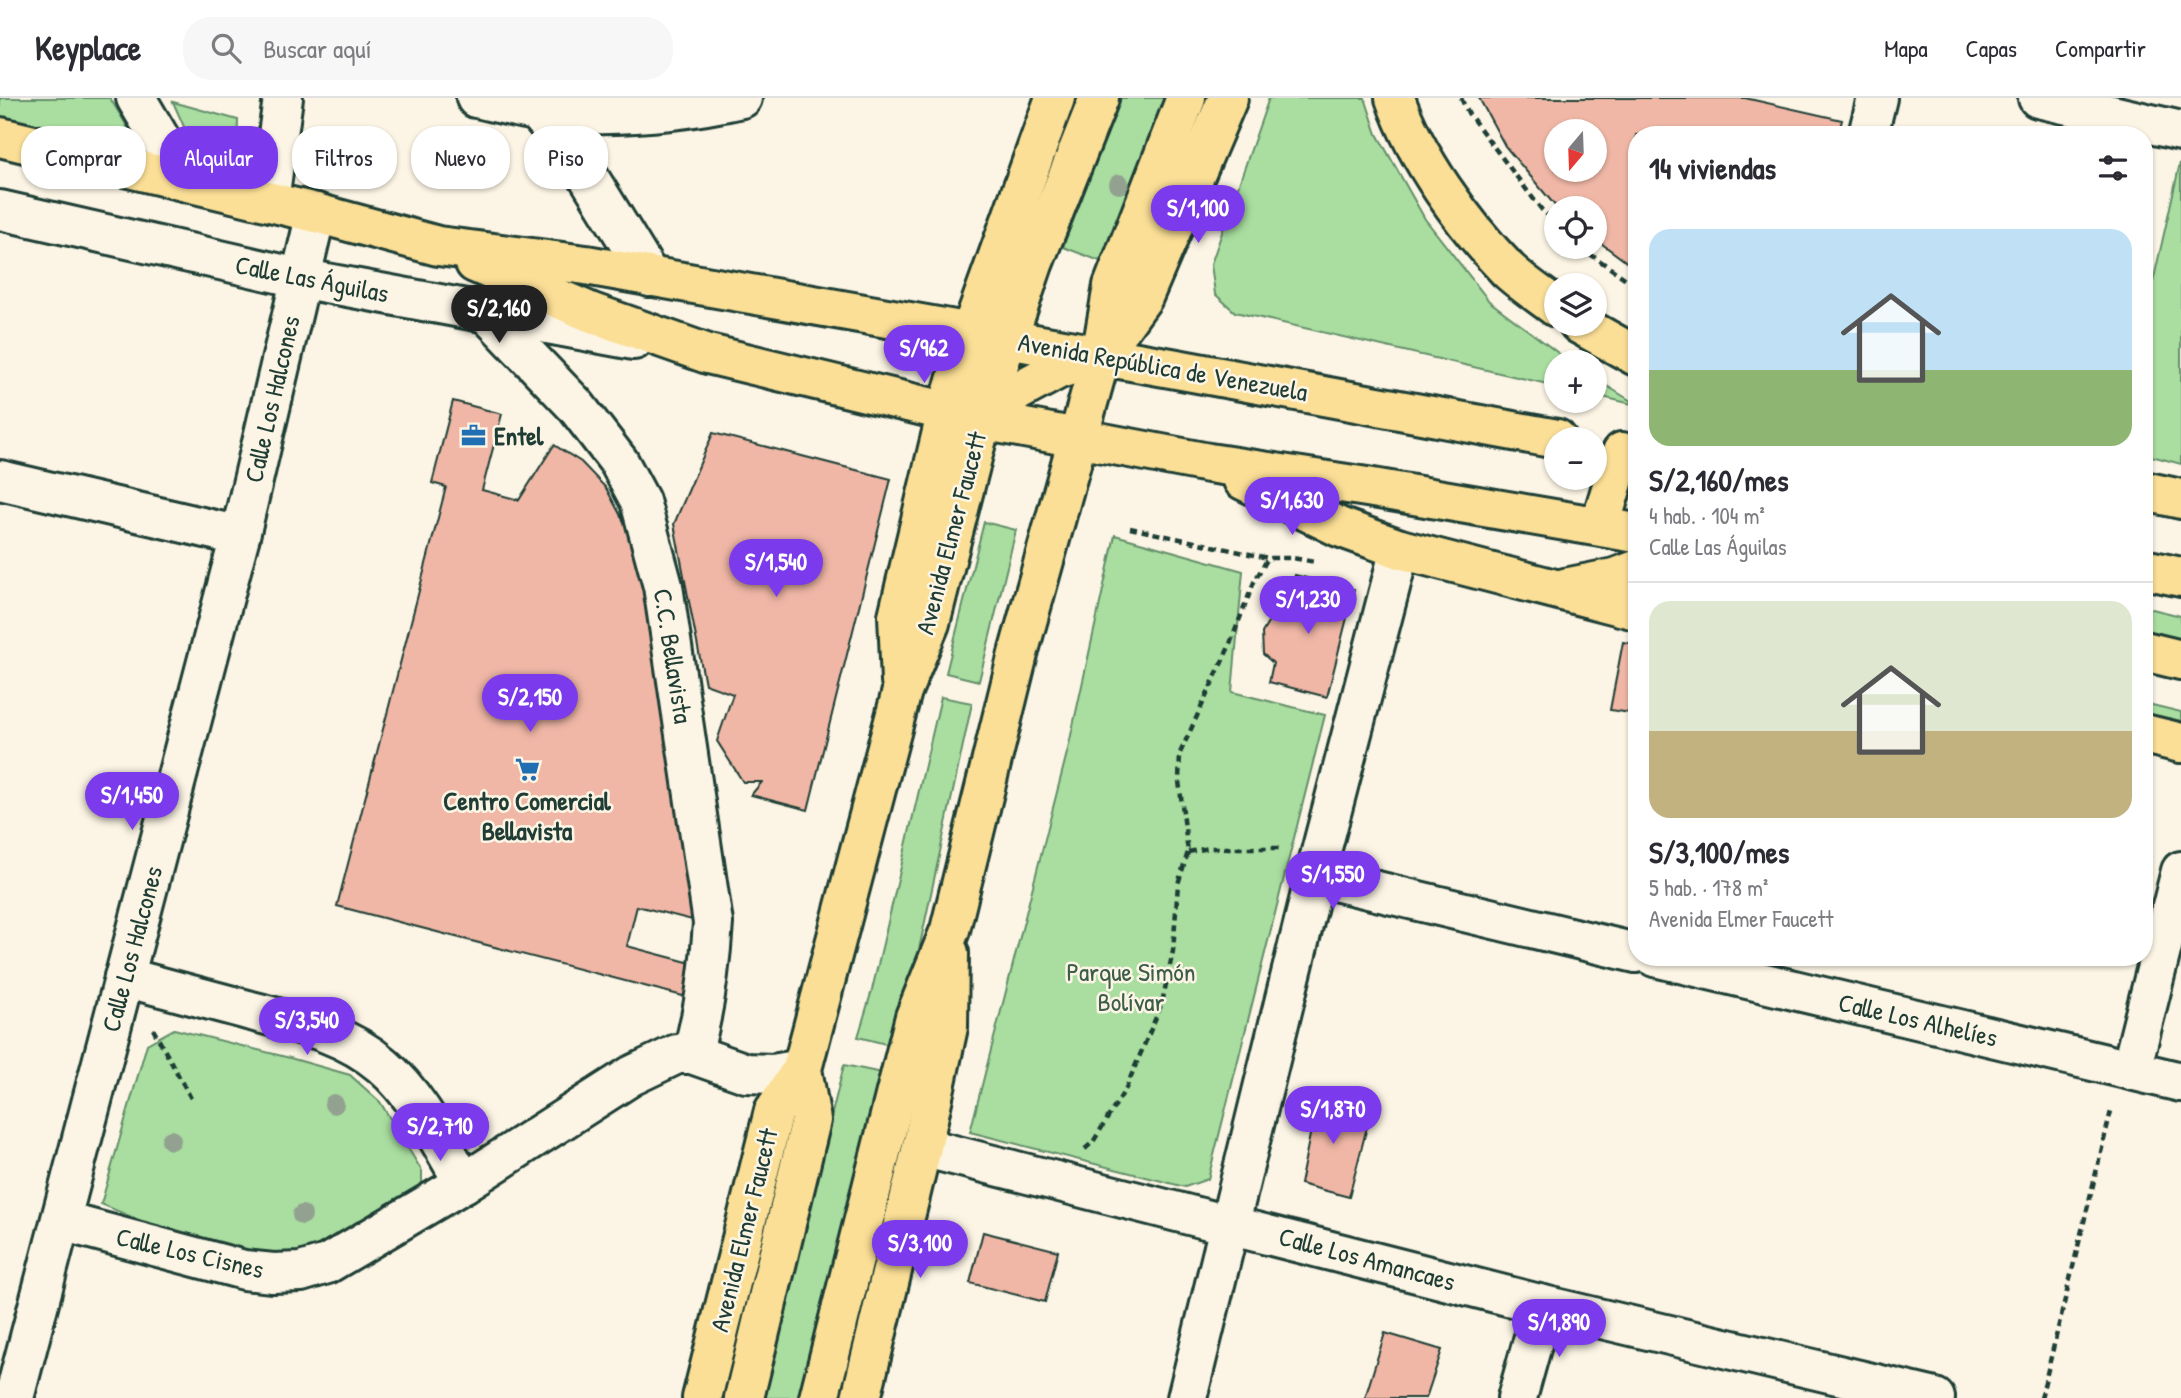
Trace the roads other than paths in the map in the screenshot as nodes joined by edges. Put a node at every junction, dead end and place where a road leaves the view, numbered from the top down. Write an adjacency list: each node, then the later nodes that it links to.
1 (136, 98): 16 (street)
2 (283, 98): 19 (street)
3 (476, 98): 12 (street)
4 (742, 98): 12 (street)
5 (1055, 98): 28 (main road, Avenida Elmer Faucett)
6 (1099, 98): 28 (main road, Avenida Elmer Faucett)
7 (1186, 98): 31 (main road)
8 (1228, 98): 31 (main road)
9 (1395, 98): 25 (main road)
10 (1877, 98): 13 (street)
11 (2038, 98): 14 (street)
12 (537, 111): 23 (street)
13 (1870, 126)
14 (2181, 131)
15 (0, 137): 17 (main road, Avenida República de Venezuela)
16 (160, 139)
17 (160, 175)
18 (219, 189): 19 (main road, Avenida República de Venezuela)
19 (269, 201): 21 (main road, Avenida República de Venezuela)
20 (0, 210): 24 (street, Calle Las Águilas)
21 (316, 213): 22 (main road, Avenida República de Venezuela); 24 (street, Calle Los Halcones)
22 (438, 246): 23 (main road, Avenida República de Venezuela); 30 (main road, Avenida República de Venezuela)
23 (650, 277): 28 (main road, Avenida República de Venezuela)
24 (299, 278): 26 (street, Calle Las Águilas); 41 (street, Calle Los Halcones)
25 (1544, 297)
26 (486, 312): 30 (street, Calle Las Águilas); 58 (street, C.C. Bellavista)
27 (1600, 336): 29 (main road)
28 (988, 337): 31 (main road, Avenida República de Venezuela); 32 (main road, Avenida Elmer Faucett)
29 (1628, 352)
30 (708, 354): 32 (main road, Avenida República de Venezuela)
31 (1101, 356): 32 (main road); 33 (main road, Avenida República de Venezuela); 34 (main road)
32 (965, 416): 34 (main road, Avenida República de Venezuela); 59 (main road, Avenida Elmer Faucett)
33 (1544, 437)
34 (1076, 439): 36 (main road, Avenida República de Venezuela); 54 (main road)
35 (1617, 451): 40 (main road)
36 (1209, 463): 40 (main road, Avenida República de Venezuela); 42 (main road)
37 (0, 480): 41 (street)
38 (2153, 493): 39 (main road)
39 (2181, 499)
40 (1618, 529)
41 (240, 536): 57 (street, Calle Los Halcones)
42 (1400, 549): 46 (main road); 52 (street)
43 (2153, 571): 45 (main road)
44 (1628, 573): 46 (main road)
45 (2181, 577)
46 (1553, 590): 47 (main road)
47 (1628, 608)
48 (2153, 654): 49 (main road)
49 (2181, 660)
50 (2153, 736): 51 (main road)
51 (2181, 743)
52 (1318, 862): 55 (street); 65 (street)
53 (2181, 871): 60 (street)
54 (950, 930): 62 (main road); 70 (main road)
55 (1628, 951)
56 (1693, 966): 60 (street, Calle Los Alhelíes)
57 (124, 977): 63 (street); 64 (street, Calle Los Halcones)
58 (692, 1054): 59 (street); 63 (street, Calle Los Cisnes)
59 (802, 1069): 68 (main road, Avenida Elmer Faucett); 69 (main road, Avenida Elmer Faucett)
60 (2126, 1069): 61 (street, Calle Los Alhelíes)
61 (2181, 1082)
62 (922, 1147): 65 (street, Calle Los Amancaes); 71 (main road)
63 (464, 1183): 64 (street, Calle Los Cisnes)
64 (61, 1221): 67 (street, Calle Los Halcones)
65 (1230, 1225): 66 (street, Calle Los Amancaes); 72 (street)
66 (1543, 1305): 73 (street); 74 (street, Calle Los Amancaes)
67 (14, 1398)
68 (702, 1398)
69 (744, 1398)
70 (819, 1398)
71 (861, 1398)
72 (1187, 1398)
73 (1517, 1398)
74 (1935, 1398)

